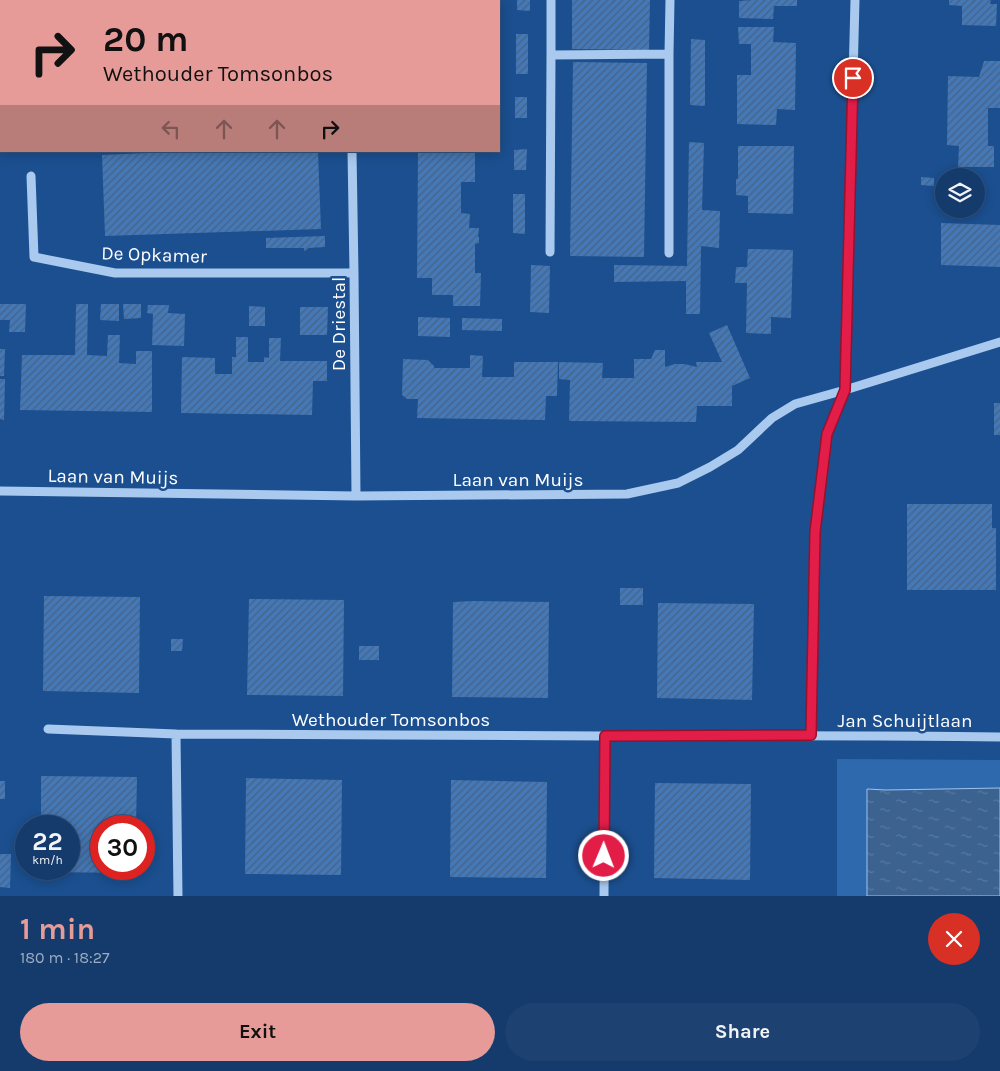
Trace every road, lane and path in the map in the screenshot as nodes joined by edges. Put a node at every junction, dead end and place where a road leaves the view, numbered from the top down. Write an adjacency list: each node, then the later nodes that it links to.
1 (551, 0): 5 (street)
2 (670, 0): 4 (street)
3 (855, 0): 12 (street)
4 (669, 54): 5 (street); 9 (street)
5 (551, 55): 8 (street)
6 (352, 152): 10 (street, De Driestal)
7 (31, 176): 10 (street, De Opkamer)
8 (550, 252)
9 (669, 253)
10 (354, 273): 14 (street, De Driestal)
11 (1000, 342): 12 (street, Laan van Muijs)
12 (845, 390): 14 (street, Laan van Muijs); 17 (street)
13 (0, 491): 14 (street, Laan van Muijs)
14 (356, 496)
15 (48, 729): 16 (street, Wethouder Tomsonbos)
16 (176, 734): 18 (street, Wethouder Tomsonbos); 20 (street)
17 (811, 735): 18 (street, Wethouder Tomsonbos); 19 (street, Jan Schuijtlaan)
18 (605, 736): 21 (street)
19 (1000, 737)
20 (178, 896)
21 (604, 896)

